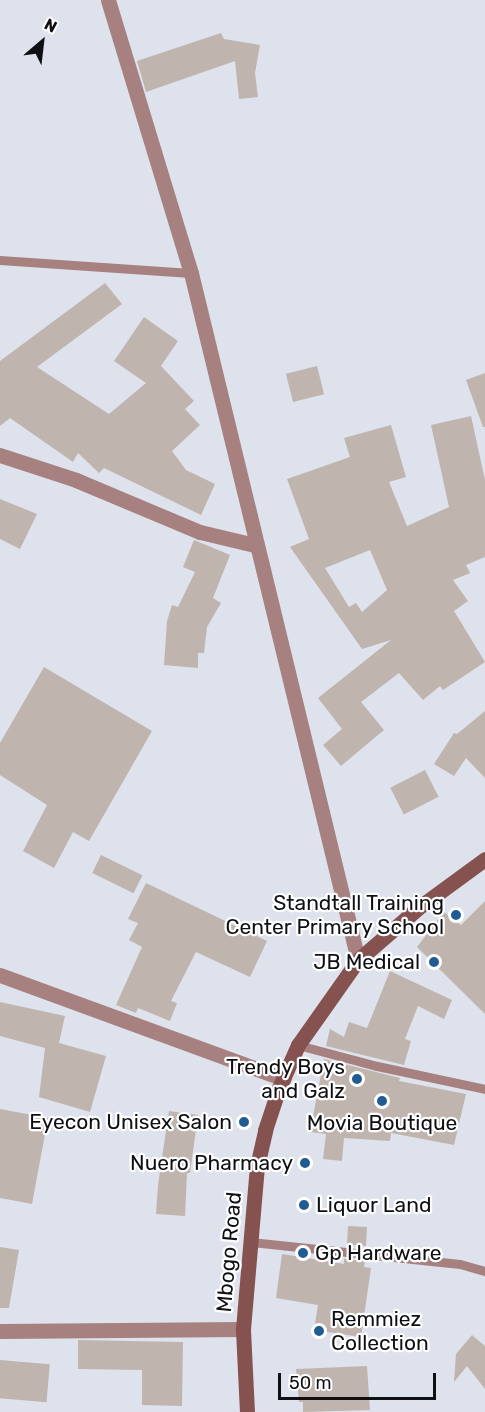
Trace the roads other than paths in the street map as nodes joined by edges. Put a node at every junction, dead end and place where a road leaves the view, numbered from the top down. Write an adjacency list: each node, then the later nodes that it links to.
1 (108, 0): 3 (street)
2 (0, 260): 3 (lane)
3 (191, 273): 5 (street)
4 (0, 455): 5 (street)
5 (255, 545): 7 (street)
6 (485, 859): 7 (main road, Mbogo Road)
7 (358, 960): 9 (main road, Mbogo Road)
8 (0, 975): 10 (street)
9 (298, 1045): 10 (main road, Mbogo Road); 11 (lane)
10 (284, 1079): 12 (main road, Mbogo Road)
11 (485, 1089)
12 (251, 1242): 13 (lane); 14 (main road, Mbogo Road)
13 (485, 1271)
14 (243, 1329): 15 (street); 16 (main road, Mbogo Road)
15 (0, 1331)
16 (247, 1412)

